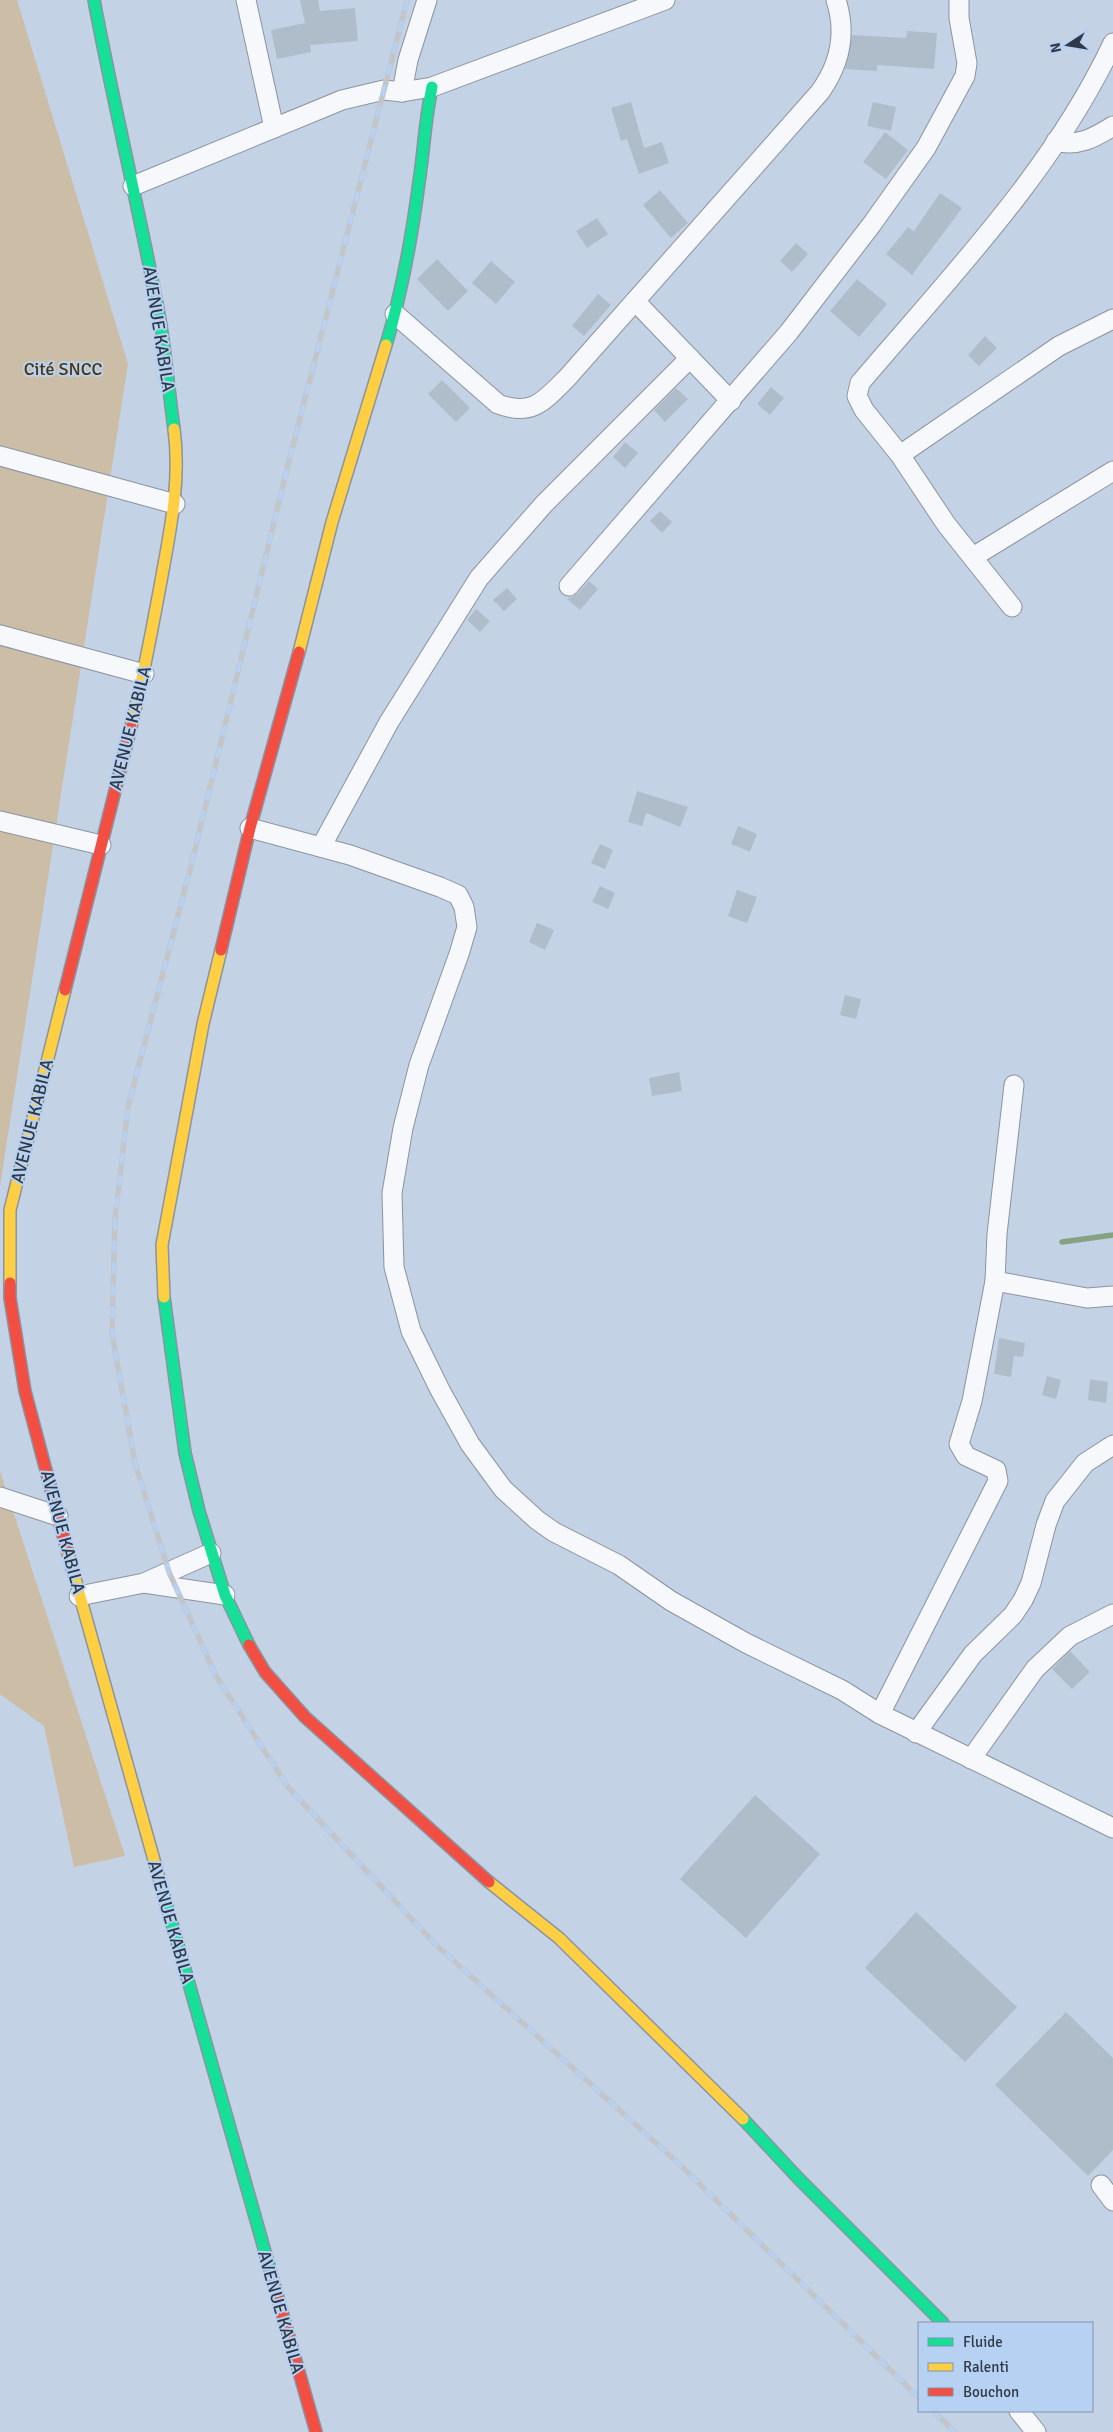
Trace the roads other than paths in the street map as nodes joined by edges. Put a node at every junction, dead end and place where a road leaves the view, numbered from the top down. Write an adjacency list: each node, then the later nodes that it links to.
1 (94, 0): 13 (main road, AVENUE KABILA)
2 (246, 0): 11 (street)
3 (426, 0): 9 (street)
4 (665, 0): 8 (street)
5 (836, 0): 14 (street)
6 (959, 0): 18 (street)
7 (1113, 43): 12 (street)
8 (432, 87): 9 (street); 15 (main road)
9 (402, 92): 11 (street)
10 (1113, 126): 12 (street)
11 (274, 128): 13 (street)
12 (1056, 141): 19 (street)
13 (133, 186): 22 (main road, AVENUE KABILA)
14 (636, 300): 15 (street); 17 (street)
15 (395, 314): 29 (main road)
16 (1113, 320): 19 (street)
17 (690, 358): 18 (street); 31 (street)
18 (731, 402): 24 (street)
19 (900, 455): 23 (street)
20 (0, 456): 22 (street)
21 (1113, 471): 23 (street)
22 (175, 504): 27 (main road, AVENUE KABILA)
23 (973, 557): 25 (street)
24 (569, 586)
25 (1012, 607)
26 (0, 635): 27 (street)
27 (144, 674): 30 (main road, AVENUE KABILA)
28 (0, 821): 30 (street)
29 (250, 828): 31 (street); 39 (main road)
30 (101, 846): 33 (main road, AVENUE KABILA)
31 (321, 847): 44 (street)
32 (1014, 1085): 34 (street)
33 (5, 1209): 38 (main road, AVENUE KABILA)
34 (994, 1281): 35 (street); 44 (street)
35 (1113, 1296)
36 (1113, 1445): 45 (street)
37 (0, 1497): 38 (street)
38 (58, 1516): 42 (main road, AVENUE KABILA)
39 (211, 1553): 40 (street); 41 (main road)
40 (144, 1583): 41 (street); 42 (street)
41 (225, 1594): 50 (main road)
42 (80, 1596): 52 (main road, AVENUE KABILA)
43 (1113, 1614): 46 (street)
44 (880, 1714): 45 (street)
45 (916, 1733): 46 (street)
46 (971, 1759): 47 (street)
47 (1113, 1828)
48 (1101, 2185): 49 (street)
49 (1113, 2200)
50 (942, 2322)
51 (1020, 2412): 53 (street)
52 (316, 2432)
53 (1036, 2432)

